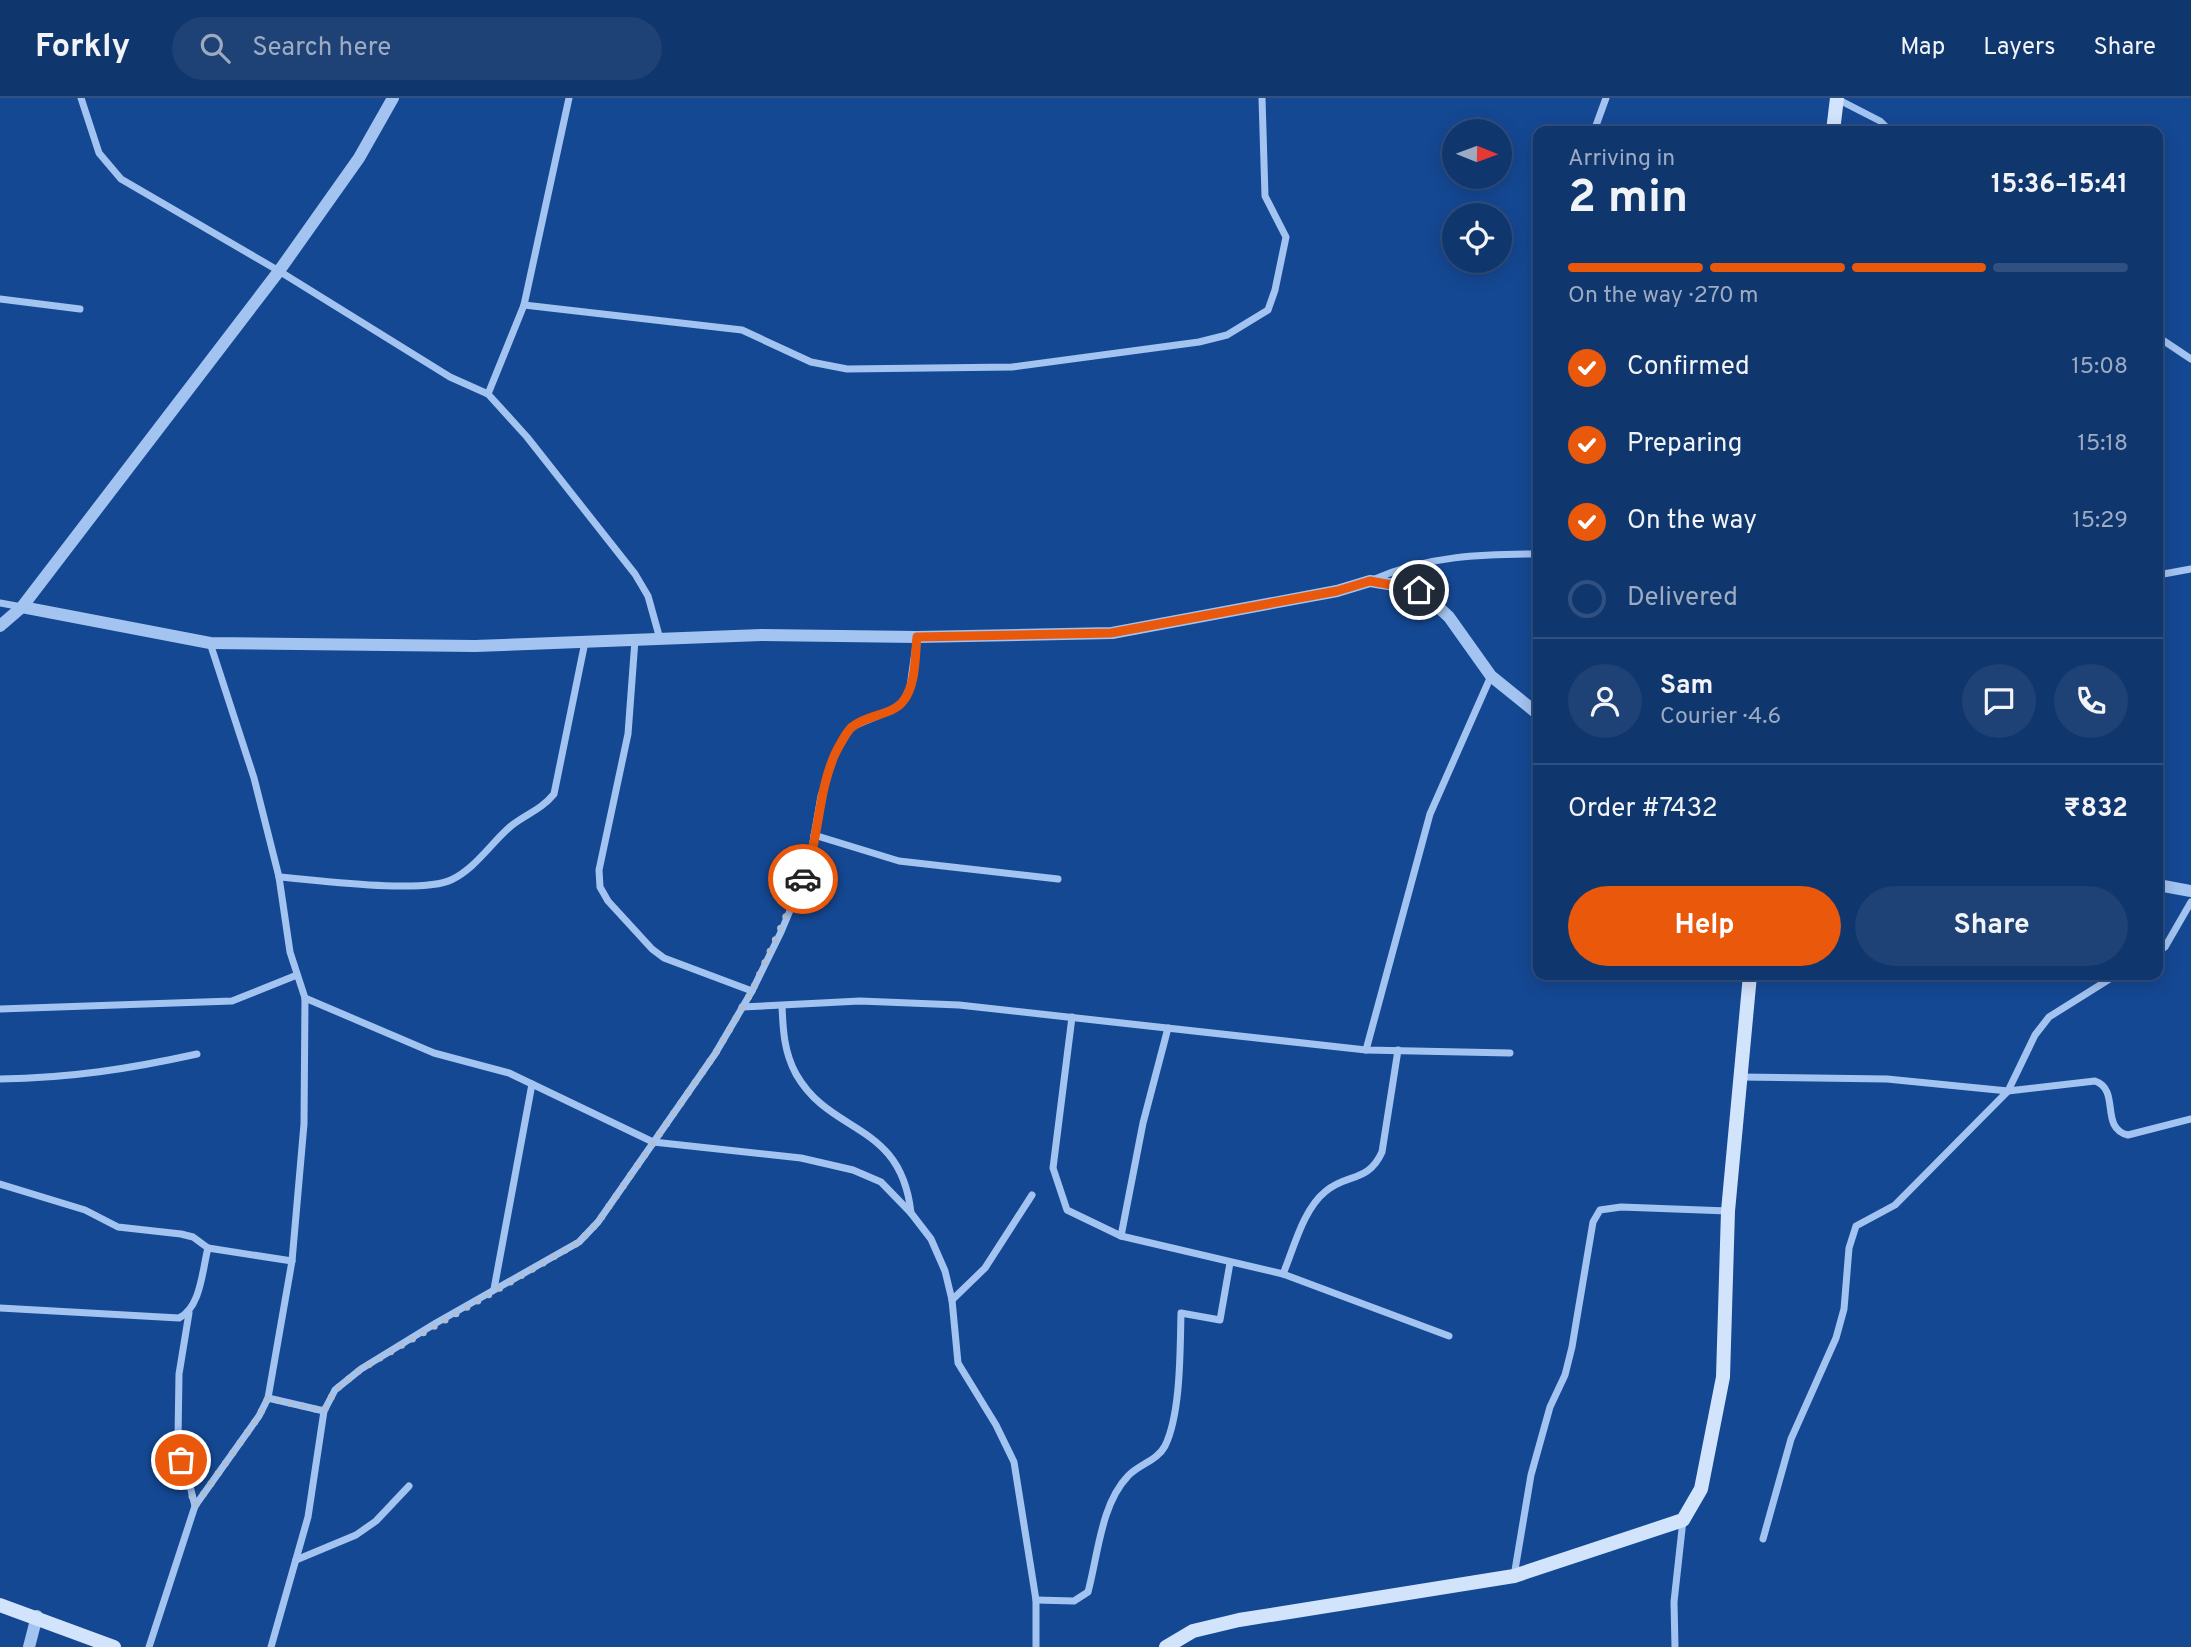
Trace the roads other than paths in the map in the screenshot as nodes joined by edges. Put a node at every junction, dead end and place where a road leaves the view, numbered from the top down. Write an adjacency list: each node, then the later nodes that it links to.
1 (82, 98): 10 (street)
2 (393, 98): 10 (street)
3 (569, 98): 12 (street)
4 (1262, 98): 12 (street)
5 (1606, 98): 7 (street)
6 (1837, 98): 8 (main road); 9 (street)
7 (1596, 126)
8 (1834, 126)
9 (1885, 126)
10 (279, 271): 16 (street); 22 (street)
11 (0, 299): 13 (street)
12 (524, 305): 16 (street)
13 (80, 309)
14 (2163, 340): 15 (street)
15 (2191, 359)
16 (488, 394): 25 (street)
17 (1533, 554): 20 (street)
18 (2191, 569): 19 (street)
19 (2163, 574)
20 (1370, 581): 24 (street); 29 (street)
21 (0, 603): 22 (street)
22 (22, 607): 23 (street); 28 (street)
23 (0, 626)
24 (917, 637): 25 (street); 31 (street)
25 (660, 639): 26 (street)
26 (635, 640): 27 (street); 41 (street)
27 (585, 642): 28 (street); 32 (street)
28 (210, 643): 32 (street)
29 (1491, 676): 30 (street); 48 (street)
30 (1533, 710)
31 (814, 835): 33 (street); 41 (street)
32 (279, 877): 38 (street)
33 (1058, 879)
34 (2163, 886): 35 (street)
35 (2191, 891)
36 (2191, 902): 37 (street)
37 (2163, 948)
38 (297, 975): 42 (street); 45 (street)
39 (1750, 980): 52 (main road)
40 (2108, 980): 55 (street)
41 (752, 991): 44 (street)
42 (305, 998): 54 (street); 64 (street)
43 (782, 1006): 44 (street); 46 (street); 61 (street)
44 (742, 1007): 57 (street)
45 (0, 1009)
46 (1072, 1017): 47 (street); 62 (street)
47 (1168, 1028): 48 (street); 62 (street)
48 (1366, 1050): 49 (street)
49 (1398, 1050): 50 (street); 66 (street)
50 (1510, 1053)
51 (197, 1054): 53 (street)
52 (1740, 1077): 55 (street); 60 (main road)
53 (0, 1079)
54 (532, 1084): 57 (street); 67 (street)
55 (2008, 1091): 56 (street); 77 (street)
56 (2191, 1119)
57 (653, 1142): 61 (street); 67 (street)
58 (0, 1184): 63 (street)
59 (1032, 1195): 68 (street)
60 (1728, 1211): 76 (main road); 79 (street)
61 (911, 1213): 68 (street)
62 (1121, 1236): 65 (street)
63 (208, 1248): 64 (street); 70 (street)
64 (292, 1261): 72 (street)
65 (1230, 1263): 66 (street); 80 (street)
66 (1283, 1274): 71 (street)
67 (495, 1289): 73 (street)
68 (953, 1300): 80 (street)
69 (0, 1308): 70 (street)
70 (189, 1313): 75 (street)
71 (1449, 1336)
72 (268, 1398): 73 (street); 75 (street)
73 (324, 1411): 78 (street)
74 (409, 1486): 78 (street)
75 (195, 1506): 85 (street)
76 (1683, 1520): 79 (main road); 89 (street)
77 (1763, 1539)
78 (296, 1560): 86 (street)
79 (1514, 1576): 88 (main road)
80 (1036, 1600): 87 (street)
81 (0, 1605): 82 (main road)
82 (37, 1616): 83 (street); 84 (main road)
83 (29, 1647)
84 (114, 1647)
85 (149, 1647)
86 (271, 1647)
87 (1036, 1647)
88 (1166, 1647)
89 (1675, 1647)

